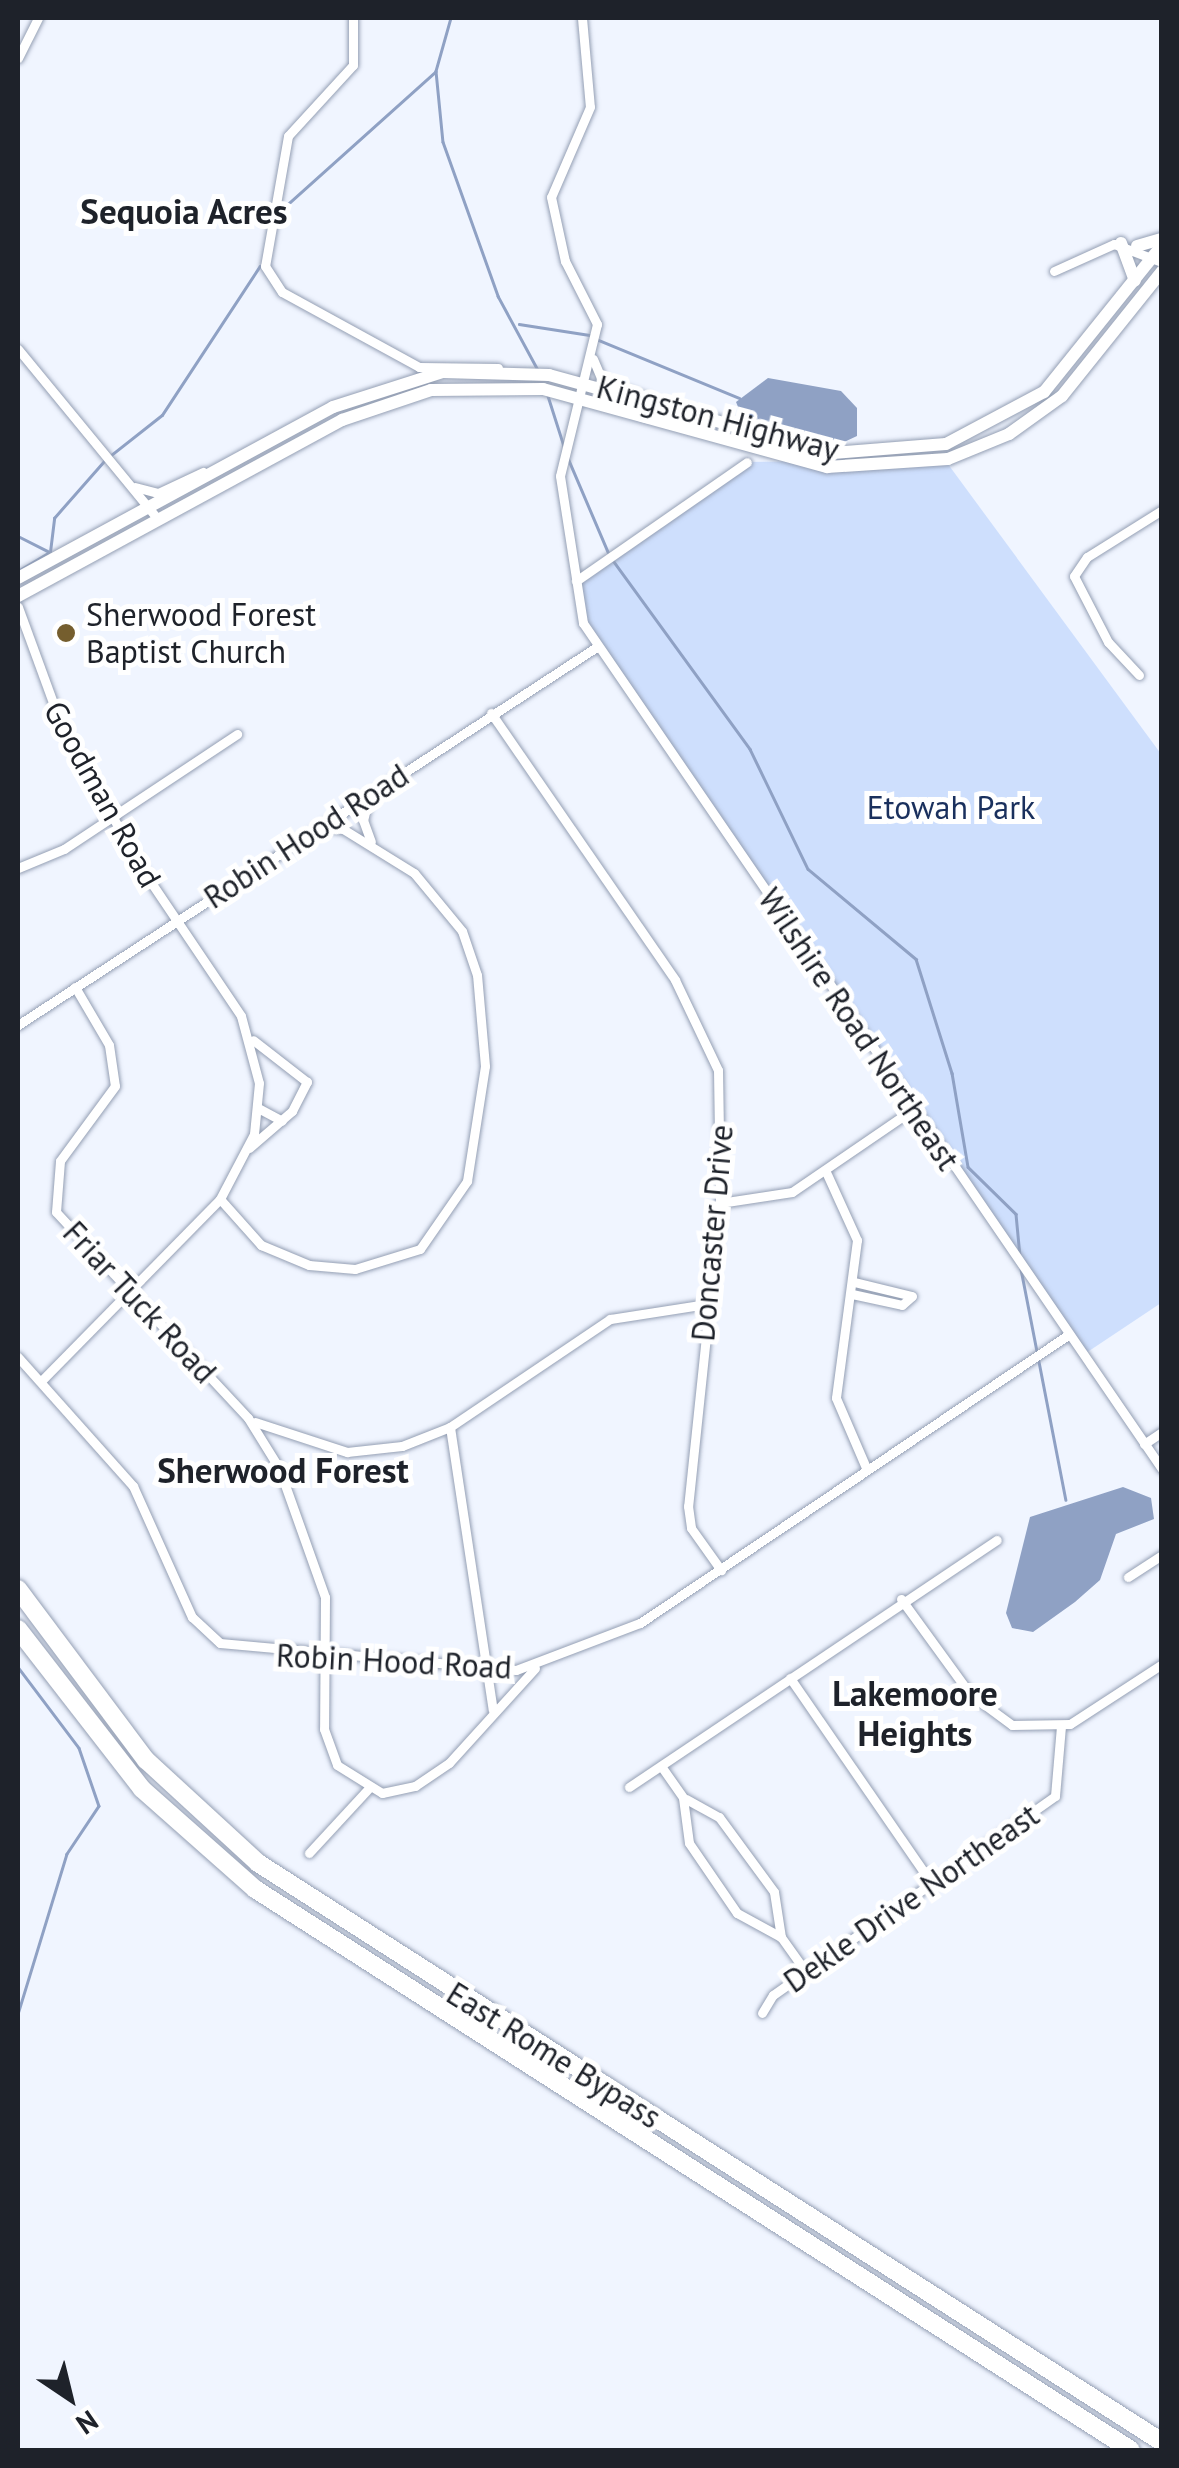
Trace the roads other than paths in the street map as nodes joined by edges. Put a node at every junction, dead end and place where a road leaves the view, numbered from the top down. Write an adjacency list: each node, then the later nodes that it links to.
1 (38, 18): 4 (street)
2 (353, 18): 13 (street)
3 (582, 18): 12 (street, Wilshire Road Northeast)
4 (18, 58)
5 (1121, 244): 6 (street); 8 (street); 10 (main road)
6 (1137, 246): 7 (main road)
7 (1160, 250): 10 (main road, Kingston Highway)
8 (1054, 271)
9 (1162, 271): 17 (main road, Kingston Highway)
10 (1135, 281): 18 (main road, Kingston Highway)
11 (18, 350): 21 (street)
12 (592, 355): 16 (street, Wilshire Road Northeast); 18 (street)
13 (406, 358): 14 (street); 15 (street)
14 (506, 370): 15 (main road, Kingston Highway); 16 (main road, Kingston Highway)
15 (398, 382): 19 (main road, Kingston Highway)
16 (584, 383): 17 (street, Wilshire Road Northeast); 18 (main road, Kingston Highway)
17 (578, 398): 24 (main road, Kingston Highway); 26 (street, Wilshire Road Northeast)
18 (674, 410)
19 (229, 462): 21 (street); 22 (main road, Kingston Highway)
20 (747, 462): 26 (street)
21 (130, 484): 22 (street)
22 (147, 505): 24 (street); 25 (main road, Kingston Highway)
23 (1162, 510): 31 (street)
24 (157, 518): 27 (main road, Kingston Highway)
25 (18, 578)
26 (576, 581): 30 (street, Wilshire Road Northeast)
27 (18, 596)
28 (18, 607): 29 (street, Goodman Road)
29 (21, 631): 35 (street, Goodman Road)
30 (595, 648): 32 (street, Robin Hood Road); 44 (street, Wilshire Road Northeast)
31 (1140, 674)
32 (492, 713): 34 (street, Robin Hood Road); 49 (street, Doncaster Drive)
33 (237, 734): 35 (street)
34 (370, 793): 36 (street, Robin Hood Road); 37 (street)
35 (114, 813): 38 (street); 39 (street, Goodman Road)
36 (320, 826): 37 (street); 39 (street, Robin Hood Road)
37 (376, 849): 48 (street)
38 (18, 868)
39 (176, 921): 40 (street, Robin Hood Road); 42 (street, Goodman Road)
40 (75, 988): 41 (street, Robin Hood Road); 51 (street, Friar Tuck Road)
41 (18, 1025)
42 (253, 1040): 43 (street); 45 (street)
43 (258, 1108): 45 (street); 46 (street)
44 (913, 1109): 47 (street); 54 (street, Wilshire Road Northeast)
45 (282, 1121): 46 (street)
46 (249, 1148): 48 (street)
47 (826, 1172): 49 (street); 50 (street)
48 (220, 1199): 51 (street)
49 (720, 1203): 53 (street, Doncaster Drive)
50 (854, 1282): 52 (street); 52 (street)
51 (128, 1294): 56 (street); 57 (street, Friar Tuck Road)
52 (852, 1294): 64 (street)
53 (707, 1304): 58 (street); 67 (street, Doncaster Drive)
54 (1068, 1335): 61 (street, Wilshire Road Northeast); 64 (street, Robin Hood Road)
55 (18, 1357): 56 (street, Robin Hood Road)
56 (42, 1380): 72 (street, Robin Hood Road)
57 (248, 1418): 60 (street); 62 (street, Friar Tuck Road)
58 (450, 1427): 60 (street); 75 (street)
59 (1162, 1432): 61 (street)
60 (283, 1435): 62 (street)
61 (1144, 1444): 63 (street, Wilshire Road Northeast)
62 (271, 1453): 72 (street, Friar Tuck Road)
63 (1162, 1469)
64 (868, 1470): 67 (street, Robin Hood Road)
65 (997, 1540): 70 (street)
66 (1162, 1555): 68 (street)
67 (722, 1570): 74 (street, Robin Hood Road)
68 (1128, 1577)
69 (18, 1589): 88 (highway, East Rome Bypass)
70 (901, 1599): 76 (street); 78 (street)
71 (18, 1629): 89 (highway, East Rome Bypass)
72 (330, 1659): 75 (street, Robin Hood Road); 81 (street, Friar Tuck Road)
73 (1162, 1664): 78 (street)
74 (537, 1666): 75 (street, Robin Hood Road); 77 (street)
75 (488, 1670): 77 (street)
76 (790, 1678): 79 (street); 84 (street)
77 (493, 1710): 81 (street)
78 (1061, 1726): 84 (street, Dekle Drive Northeast)
79 (661, 1766): 80 (street); 82 (street)
80 (630, 1787)
81 (368, 1789): 83 (street)
82 (684, 1798): 85 (street); 85 (street)
83 (308, 1853)
84 (932, 1884): 86 (street, Dekle Drive Northeast)
85 (781, 1938): 86 (street)
86 (806, 1972): 87 (street, Dekle Drive Northeast)
87 (762, 2013)
88 (1162, 2442)
89 (1131, 2450)

